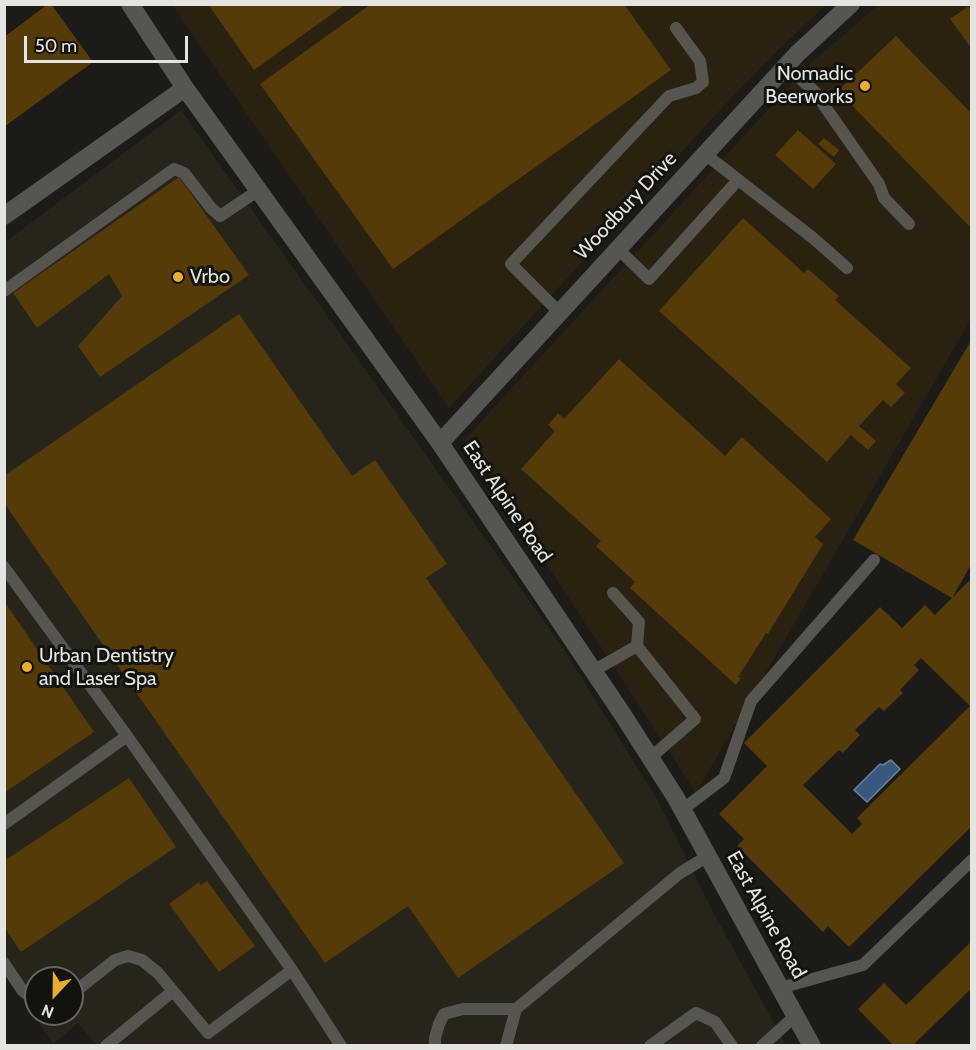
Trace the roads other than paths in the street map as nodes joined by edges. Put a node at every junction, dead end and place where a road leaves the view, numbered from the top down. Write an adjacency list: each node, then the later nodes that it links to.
1 (130, 4): 5 (street, East Alpine Road)
2 (851, 4): 4 (street, Woodbury Drive)
3 (676, 28): 14 (lane)
4 (786, 66): 6 (street, Woodbury Drive); 10 (lane)
5 (185, 88): 8 (street, East Alpine Road); 9 (street)
6 (705, 154): 7 (lane); 11 (street, Woodbury Drive)
7 (738, 180): 11 (lane); 12 (lane)
8 (259, 190): 13 (lane); 15 (street, East Alpine Road)
9 (4, 216)
10 (909, 224)
11 (617, 248): 14 (street, Woodbury Drive)
12 (847, 268)
13 (4, 291)
14 (560, 313): 15 (street, Woodbury Drive)
15 (440, 443): 20 (street, East Alpine Road)
16 (874, 560): 23 (lane)
17 (4, 567): 21 (lane)
18 (613, 593): 19 (lane)
19 (637, 646): 20 (lane); 22 (lane)
20 (593, 670): 22 (street, East Alpine Road)
21 (127, 736): 24 (lane); 28 (lane)
22 (650, 758): 23 (street, East Alpine Road)
23 (682, 810): 25 (street, East Alpine Road)
24 (4, 824)
25 (708, 856): 30 (street, East Alpine Road); 33 (lane)
26 (972, 860): 30 (lane)
27 (4, 963): 32 (lane)
28 (292, 970): 31 (lane); 36 (lane)
29 (84, 985): 31 (lane)
30 (780, 988): 34 (street, East Alpine Road)
31 (173, 991): 35 (lane)
32 (24, 992)
33 (516, 1009): 37 (lane); 38 (lane)
34 (795, 1016): 41 (lane); 42 (street, East Alpine Road)
35 (106, 1046)
36 (341, 1046)
37 (435, 1046)
38 (506, 1046)
39 (650, 1046): 40 (lane)
40 (732, 1046)
41 (762, 1046)
42 (812, 1046)

